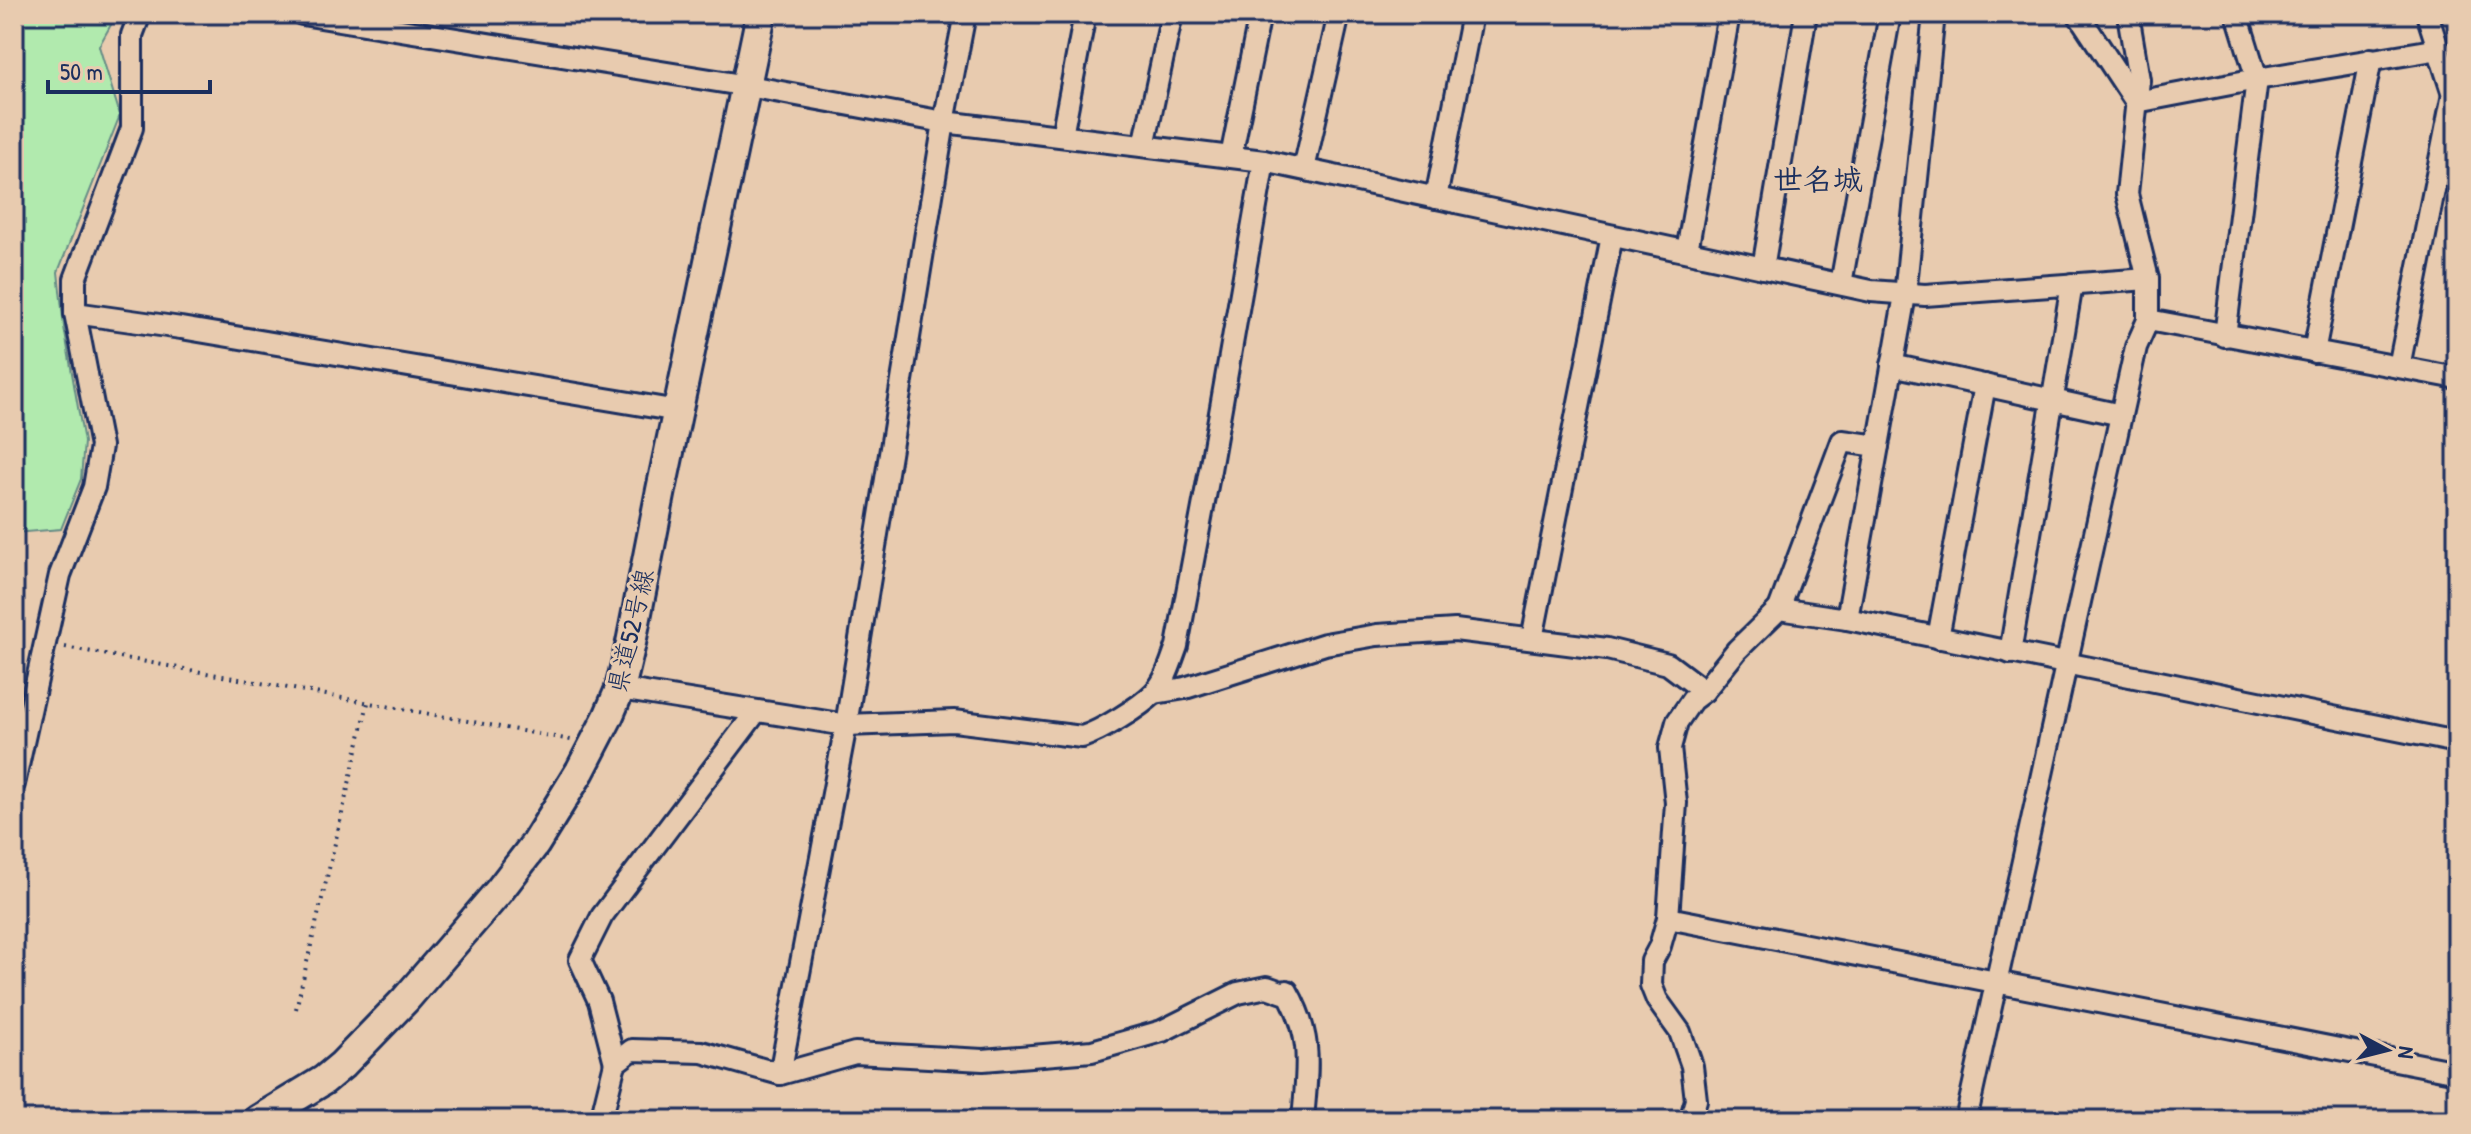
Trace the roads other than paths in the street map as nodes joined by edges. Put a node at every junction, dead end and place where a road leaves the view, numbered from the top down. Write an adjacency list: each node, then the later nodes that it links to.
1 (140, 14): 38 (street)
2 (302, 14): 21 (street)
3 (761, 14): 21 (main road, 県道52号線)
4 (965, 14): 24 (street)
5 (1172, 14): 26 (street)
6 (1260, 14): 27 (street)
7 (1339, 14): 29 (street)
8 (1472, 14): 30 (street)
9 (1729, 14): 32 (street)
10 (1806, 14): 33 (street)
11 (1890, 14): 35 (street)
12 (1934, 14): 37 (street)
13 (2078, 14): 23 (street)
14 (2128, 14): 23 (street)
15 (2237, 14): 20 (street)
16 (2427, 14): 18 (street)
17 (1080, 16): 25 (street)
18 (2440, 49): 19 (street); 22 (street)
19 (2371, 59): 20 (street); 41 (street)
20 (2257, 79): 23 (street); 40 (street)
21 (748, 86): 24 (street); 47 (main road, 県道52号線)
22 (2455, 101): 43 (street)
23 (2136, 102): 34 (street)
24 (944, 122): 25 (street); 60 (street)
25 (1062, 136): 26 (street)
26 (1144, 146): 27 (street)
27 (1231, 157): 28 (street)
28 (1264, 161): 29 (street); 58 (street)
29 (1304, 169): 30 (street)
30 (1436, 198): 31 (street)
31 (1612, 236): 32 (street); 53 (street)
32 (1687, 251): 33 (street)
33 (1763, 268): 35 (street)
34 (2148, 279): 36 (street); 39 (street)
35 (1841, 284): 37 (street)
36 (2072, 284): 37 (street); 46 (street)
37 (1905, 295): 42 (street)
38 (75, 313): 47 (street); 62 (street)
39 (2148, 320): 40 (street); 48 (street)
40 (2225, 336): 41 (street)
41 (2314, 352): 43 (street)
42 (1892, 365): 45 (street); 49 (street)
43 (2399, 367): 44 (street)
44 (2457, 378)
45 (1985, 385): 46 (street); 52 (street)
46 (2053, 400): 48 (street); 54 (street)
47 (678, 411): 56 (main road, 県道52号線)
48 (2121, 415): 55 (street)
49 (1878, 446): 50 (street); 51 (street)
50 (1779, 609): 51 (street); 57 (street)
51 (1847, 619): 52 (street)
52 (1938, 638): 54 (street)
53 (1532, 639): 57 (street); 58 (street)
54 (2010, 653): 55 (street)
55 (2067, 664): 61 (street); 64 (street)
56 (620, 689): 59 (street); 68 (main road, 県道52号線)
57 (1704, 691): 63 (street)
58 (1155, 693): 60 (street)
59 (756, 712): 60 (street); 65 (street)
60 (846, 725): 67 (street)
61 (2457, 742)
62 (14, 784)
63 (1668, 918): 64 (street); 71 (street)
64 (1997, 981): 66 (street); 72 (street)
65 (615, 1063): 67 (street); 69 (street)
66 (2457, 1072)
67 (780, 1074): 70 (street)
68 (258, 1120)
69 (601, 1120)
70 (1303, 1120)
71 (1690, 1120)
72 (1966, 1120)

